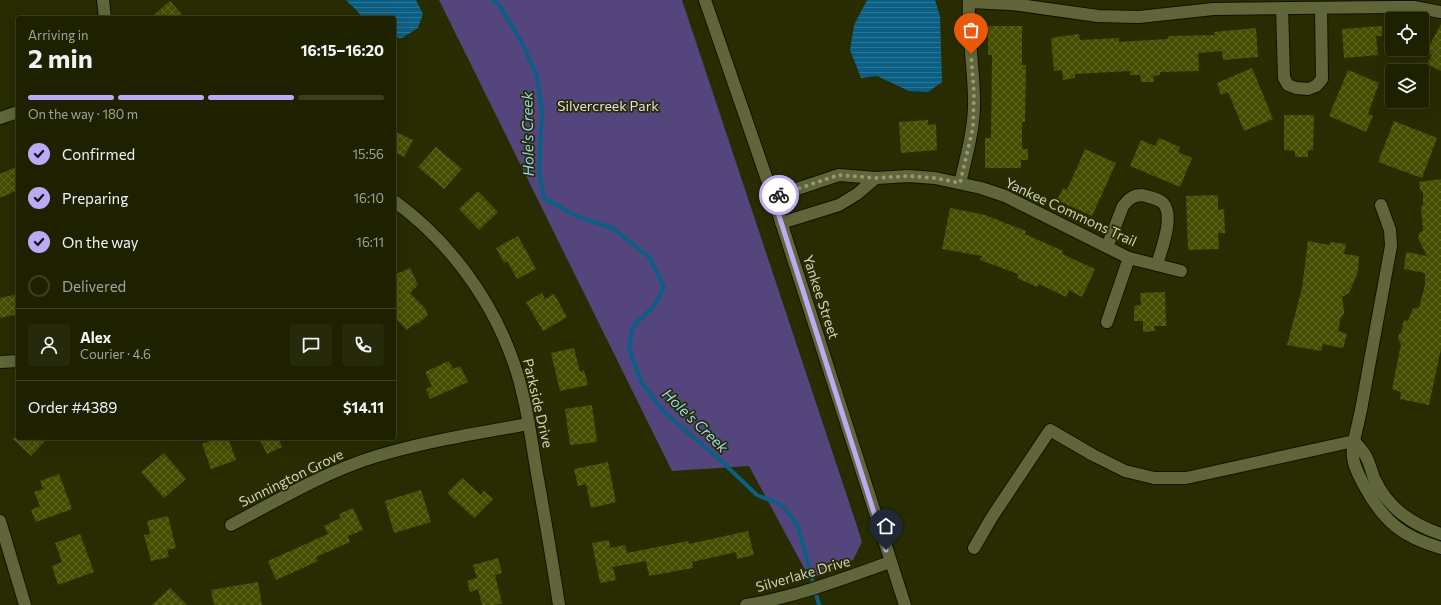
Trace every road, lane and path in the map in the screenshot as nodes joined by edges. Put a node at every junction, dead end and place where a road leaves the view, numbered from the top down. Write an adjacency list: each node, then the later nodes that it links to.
1 (103, 0): 8 (street)
2 (705, 0): 13 (street, Yankee Street)
3 (969, 1): 5 (street); 12 (street)
4 (1301, 4): 5 (street); 6 (street)
5 (1282, 8): 6 (street)
6 (1321, 8): 7 (street)
7 (1441, 12)
8 (105, 16)
9 (16, 113): 10 (street)
10 (0, 118)
11 (876, 178): 12 (street, Yankee Commons Trail); 13 (street, Yankee Commons Trail); 16 (street)
12 (960, 183): 17 (street, Yankee Commons Trail)
13 (773, 197): 16 (street, Yankee Street)
14 (396, 203): 24 (street, Parkside Drive)
15 (1381, 205): 25 (street)
16 (781, 224): 31 (street, Yankee Street)
17 (1107, 247): 18 (street, Yankee Commons Trail); 19 (street)
18 (1129, 258): 19 (street, Yankee Commons Trail); 21 (street)
19 (1157, 265): 20 (street, Yankee Commons Trail)
20 (1181, 271)
21 (1107, 322)
22 (16, 361): 23 (street)
23 (0, 362)
24 (529, 424): 27 (street, Sunnington Grove); 33 (street, Parkside Drive)
25 (1354, 441): 28 (street); 29 (street); 30 (street)
26 (0, 521): 32 (street)
27 (231, 524)
28 (1441, 534)
29 (974, 548)
30 (1441, 548)
31 (890, 562): 34 (street, Silverlake Drive); 35 (street, Yankee Street)
32 (25, 605)
33 (559, 605)
34 (746, 605)
35 (905, 605)

